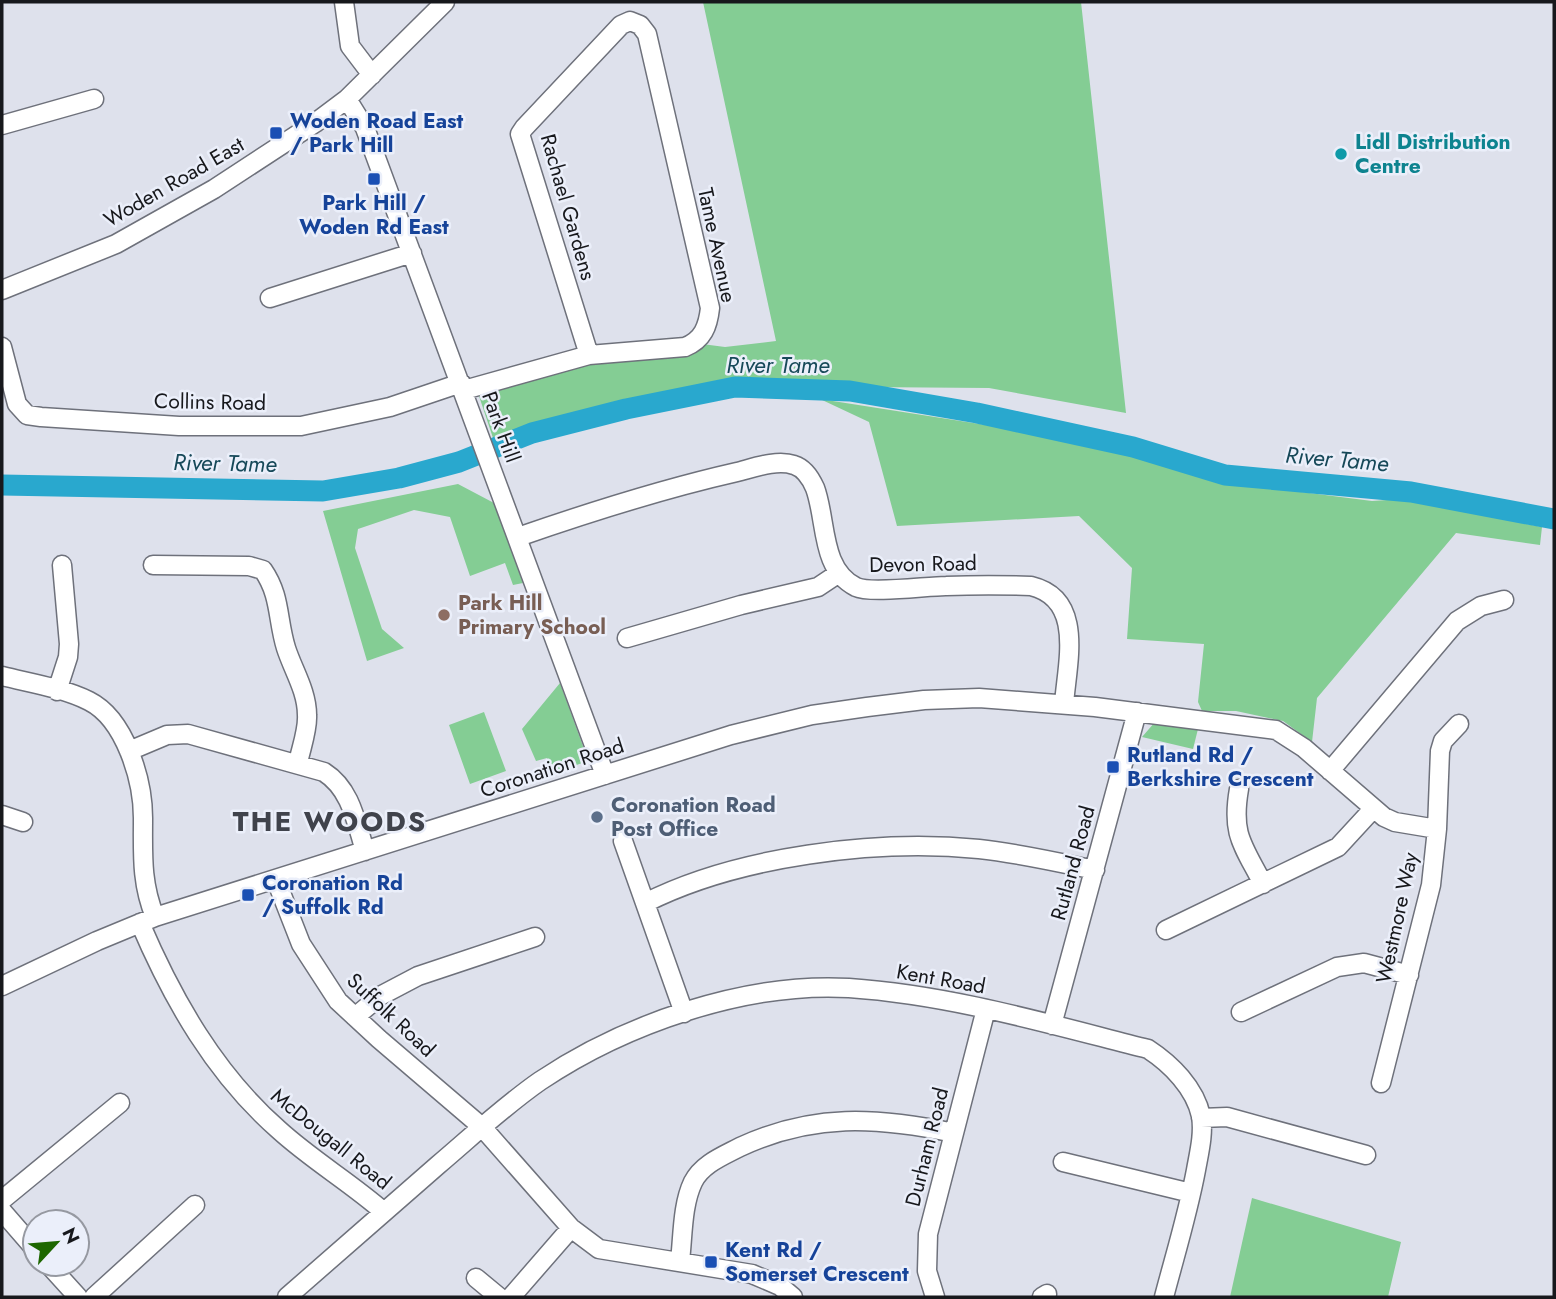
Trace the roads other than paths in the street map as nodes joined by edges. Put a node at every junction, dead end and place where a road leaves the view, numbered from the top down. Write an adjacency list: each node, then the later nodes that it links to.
1 (344, 2): 4 (street)
2 (445, 2): 4 (street, Woden Road East)
3 (621, 25): 12 (street, Rachael Gardens); 12 (street, Tame Avenue)
4 (372, 75): 6 (street, Woden Road East)
5 (94, 99): 7 (street)
6 (346, 99): 8 (street, Park Hill); 9 (street, Woden Road East)
7 (2, 125)
8 (412, 253): 10 (street); 13 (street, Park Hill)
9 (2, 290)
10 (270, 298)
11 (2, 347): 13 (street, Collins Road)
12 (589, 355): 13 (street, Tame Avenue)
13 (462, 386): 14 (street, Park Hill)
14 (518, 537): 17 (street, Devon Road); 28 (street, Park Hill)
15 (62, 565): 21 (street)
16 (153, 565): 26 (street)
17 (839, 573): 19 (street); 22 (street, Devon Road)
18 (1504, 600): 27 (street)
19 (627, 638)
20 (2, 676): 21 (street, McDougall Road)
21 (57, 691): 25 (street, McDougall Road)
22 (1064, 704): 23 (street, Coronation Road); 28 (street, Coronation Road)
23 (1137, 712): 27 (street, Coronation Road); 36 (street, Rutland Road)
24 (1459, 723): 33 (street, Westmore Way)
25 (129, 751): 26 (street); 40 (street, McDougall Road)
26 (298, 763): 35 (street)
27 (1330, 771): 30 (street, Coronation Road)
28 (605, 775): 35 (street, Coronation Road)
29 (1239, 789): 38 (street)
30 (1373, 809): 33 (street, Coronation Road); 38 (street)
31 (2, 815): 32 (street)
32 (23, 822)
33 (1437, 829): 43 (street, Westmore Way)
34 (624, 841): 39 (street)
35 (365, 851): 37 (street, Coronation Road)
36 (1095, 870): 39 (street); 49 (street, Rutland Road)
37 (276, 880): 40 (street, Coronation Road); 48 (street, Suffolk Road)
38 (1263, 884): 41 (street)
39 (645, 903): 47 (street)
40 (148, 920): 44 (street, Coronation Road); 61 (street, McDougall Road)
41 (1166, 930)
42 (535, 937): 48 (street)
43 (1409, 975): 46 (street); 50 (street, Westmore Way)
44 (2, 986)
45 (986, 1009): 47 (street, Kent Road); 49 (street, Kent Road); 54 (street, Durham Road)
46 (1241, 1012)
47 (684, 1013): 53 (street, Kent Road)
48 (355, 1017): 53 (street, Suffolk Road)
49 (1052, 1025): 52 (street, Kent Road)
50 (1381, 1083)
51 (120, 1103): 58 (street)
52 (1201, 1118): 55 (street); 57 (street, Kent Road)
53 (482, 1127): 61 (street, Kent Road); 62 (street)
54 (954, 1133): 64 (street); 73 (street, Durham Road)
55 (1366, 1155)
56 (1063, 1162): 57 (street)
57 (1191, 1193): 74 (street, Kent Road)
58 (2, 1200)
59 (194, 1205): 68 (street)
60 (2, 1211): 63 (street)
61 (384, 1212): 69 (street, Kent Road)
62 (571, 1228): 64 (street); 71 (street)
63 (21, 1233)
64 (680, 1261): 72 (street)
65 (61, 1278): 67 (street)
66 (476, 1278): 70 (street)
67 (78, 1297)
68 (94, 1297)
69 (287, 1297)
70 (499, 1297)
71 (511, 1297)
72 (793, 1297)
73 (935, 1297)
74 (1164, 1297)

